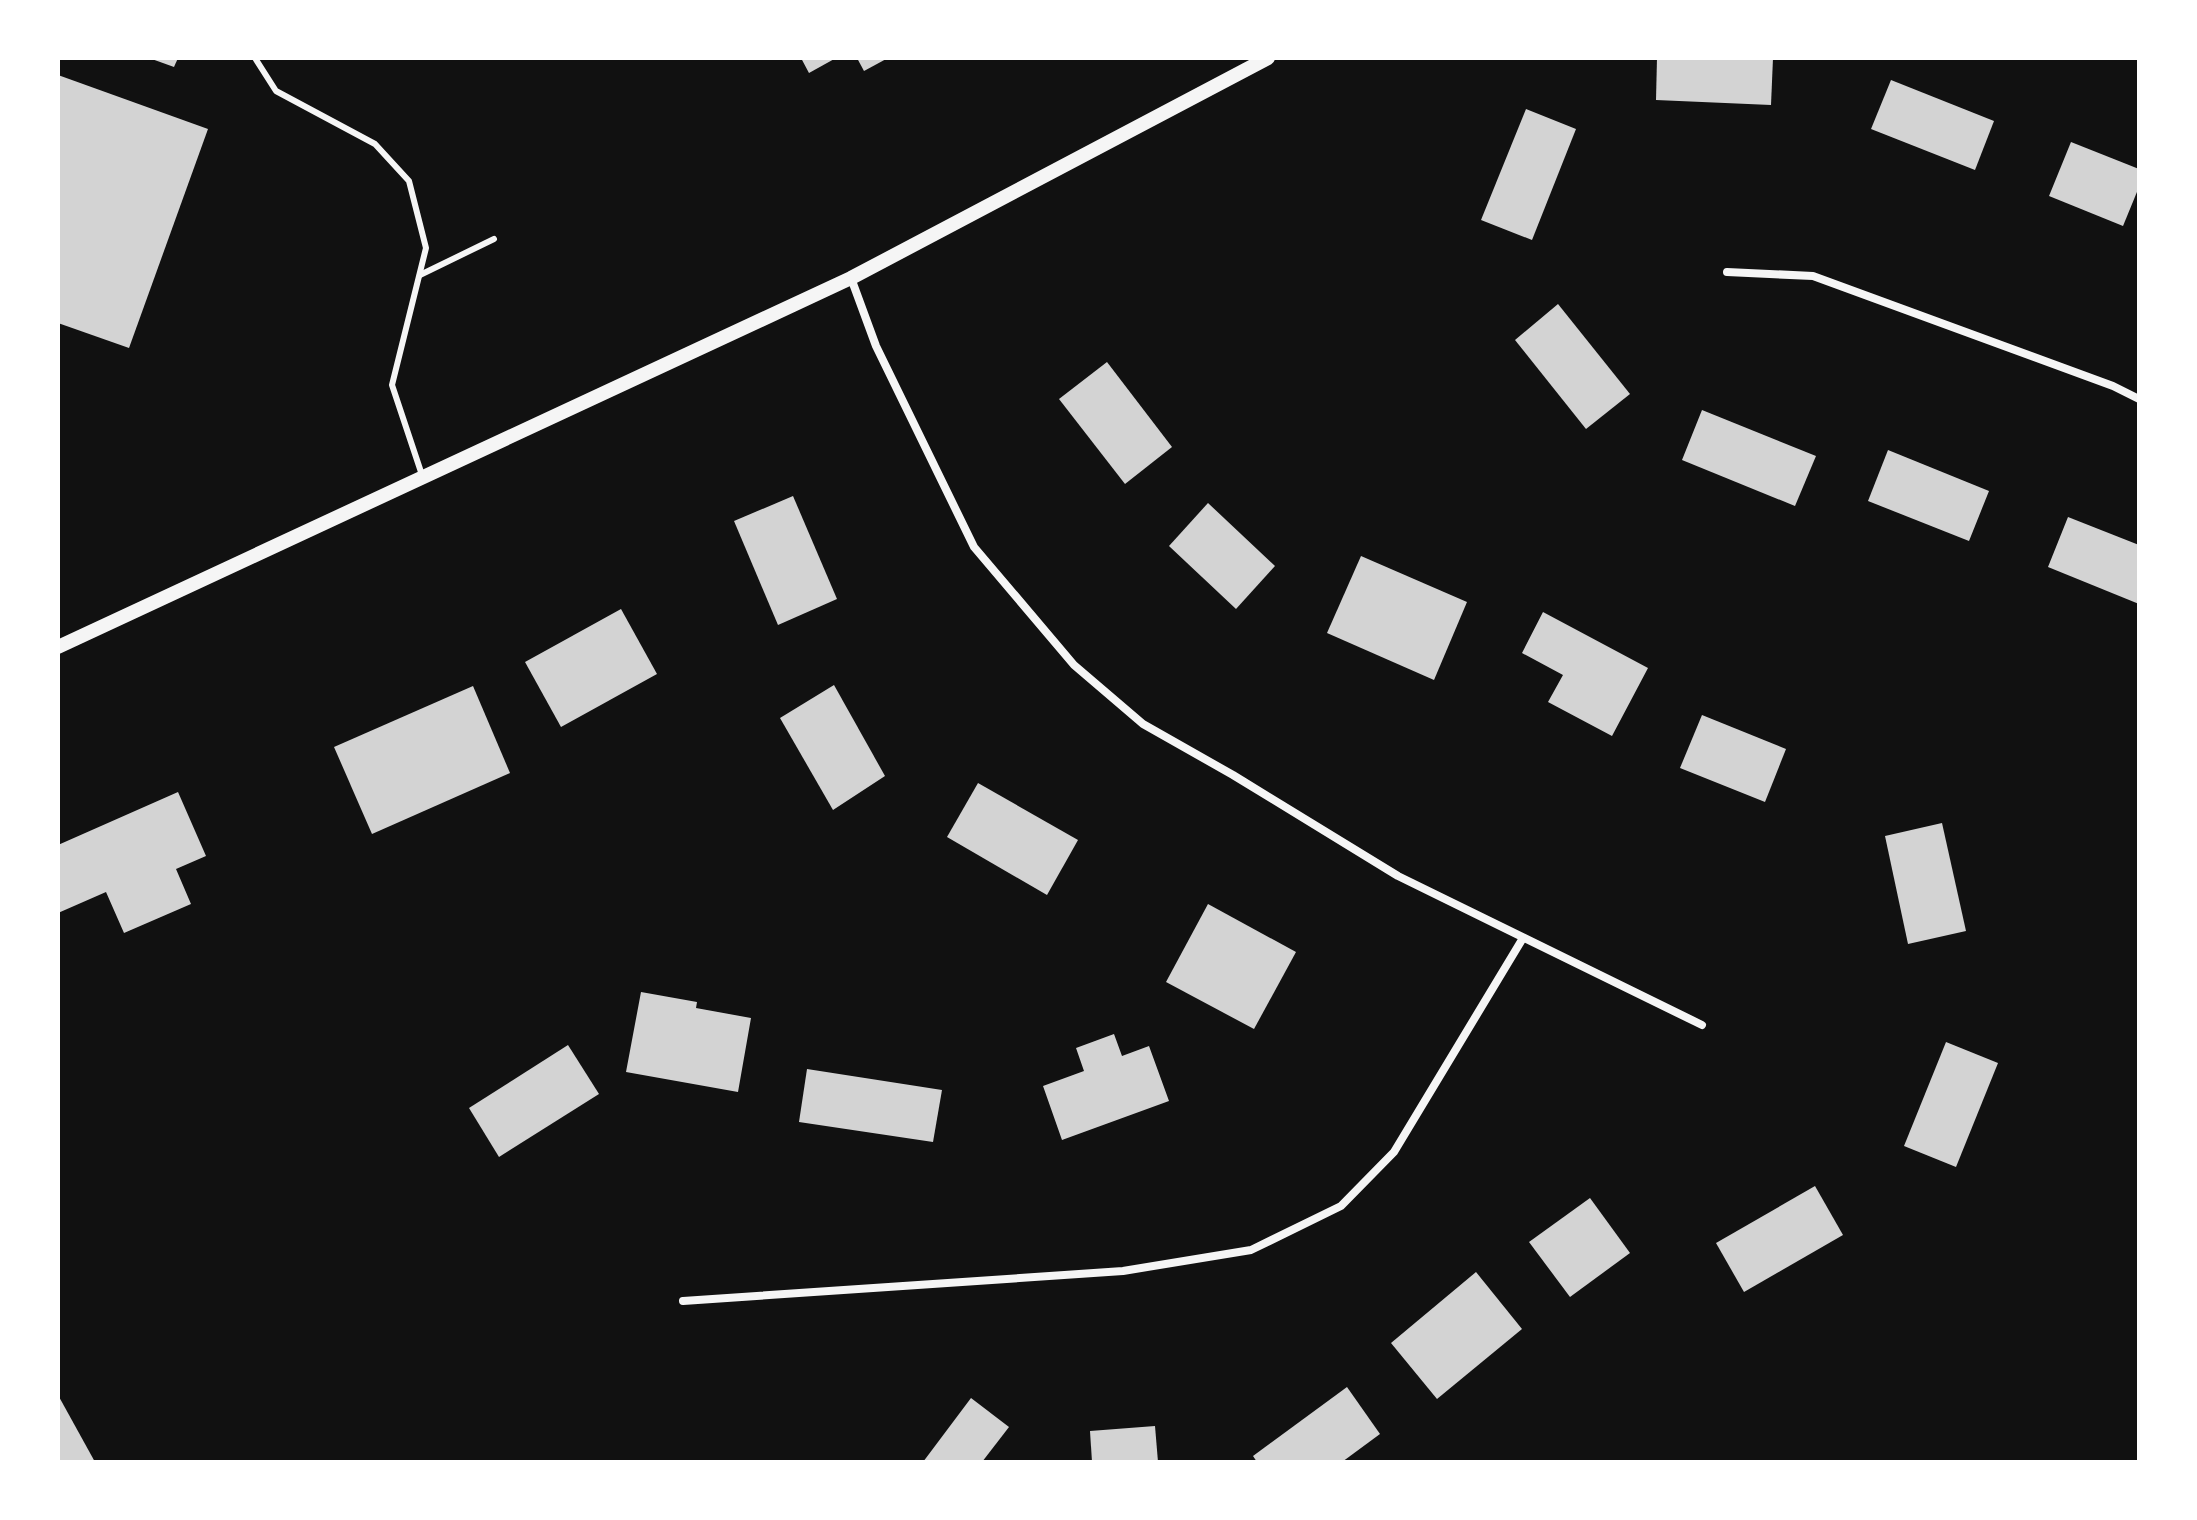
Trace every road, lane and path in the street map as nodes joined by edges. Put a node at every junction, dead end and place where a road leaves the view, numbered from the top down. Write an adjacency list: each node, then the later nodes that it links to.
1 (255, 58): 5 (lane)
2 (1268, 58): 6 (street)
3 (494, 239): 5 (lane)
4 (1727, 272): 7 (street)
5 (420, 275): 8 (lane)
6 (851, 278): 8 (street); 10 (street)
7 (2139, 399)
8 (423, 479): 9 (street)
9 (58, 647)
10 (1523, 938): 11 (street); 12 (street)
11 (1702, 1025)
12 (683, 1301)

